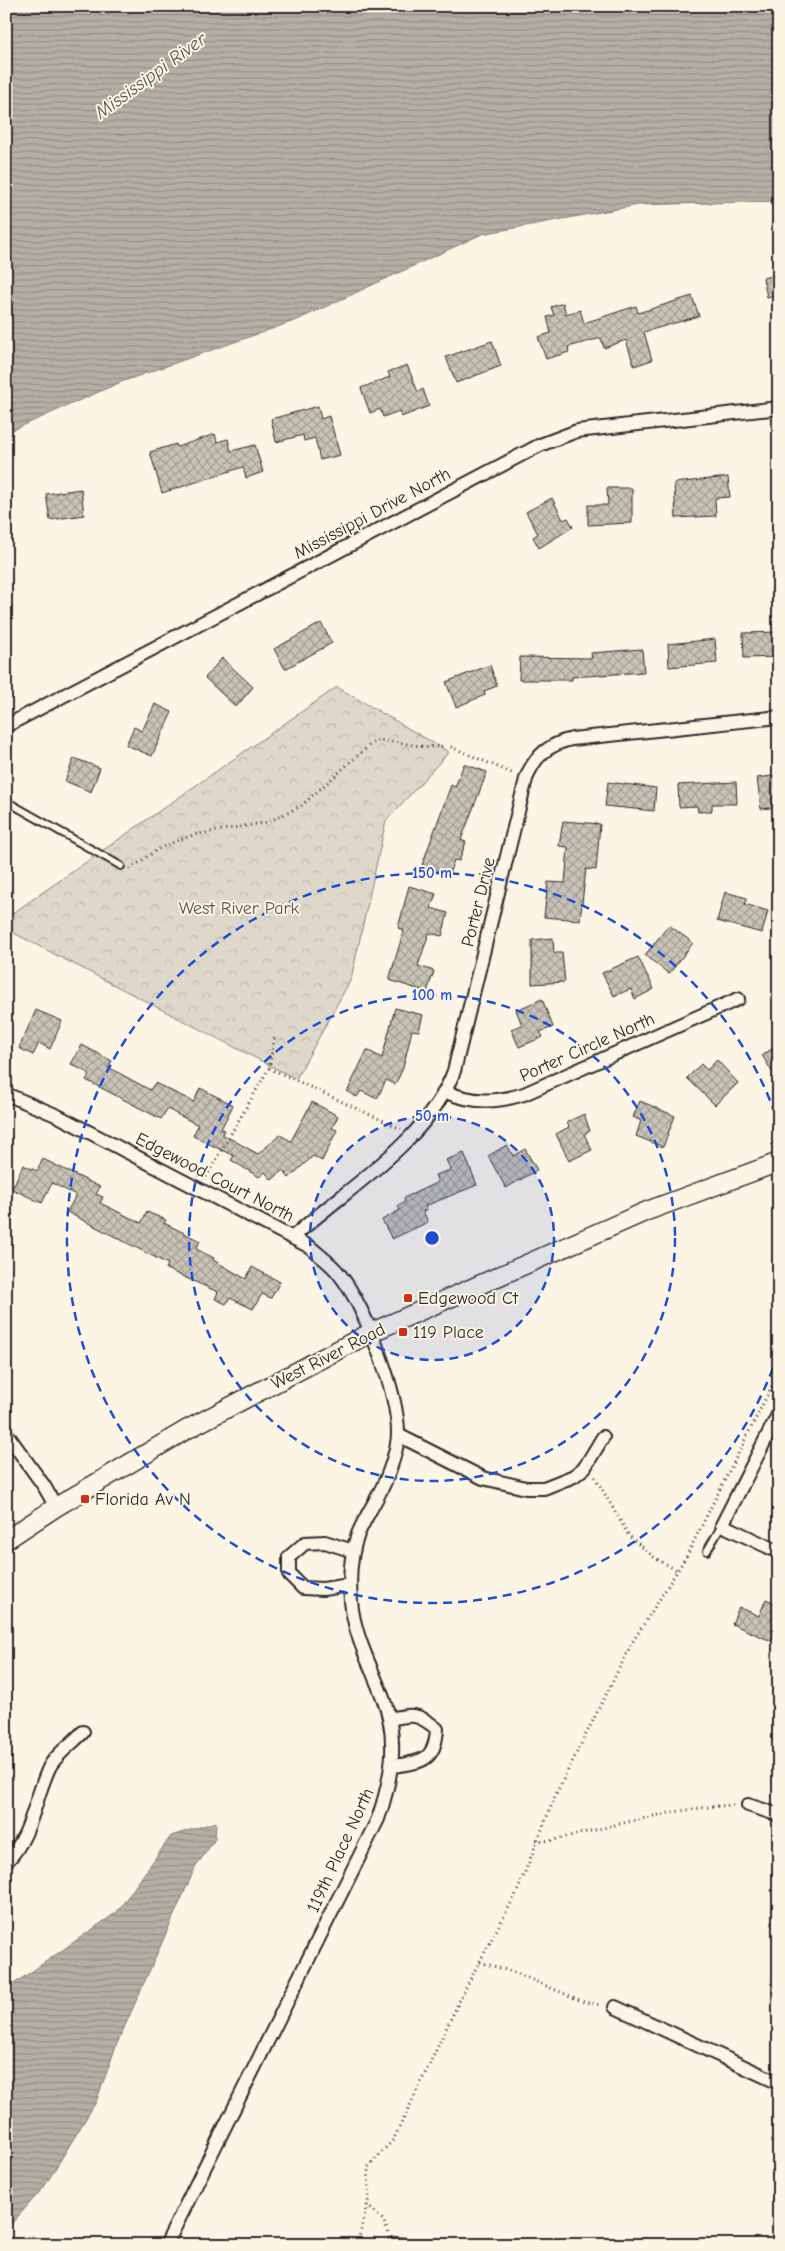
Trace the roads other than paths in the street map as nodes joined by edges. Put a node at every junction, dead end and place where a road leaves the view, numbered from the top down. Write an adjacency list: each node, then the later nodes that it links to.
1 (779, 408): 3 (street, Mississippi Drive North)
2 (779, 717): 7 (street, Porter Drive)
3 (6, 726)
4 (6, 801): 5 (lane)
5 (121, 866)
6 (738, 999): 7 (street, Porter Circle North)
7 (446, 1092): 10 (street, Porter Drive)
8 (6, 1094): 10 (street, Edgewood Court North)
9 (779, 1162): 11 (main road, West River Road)
10 (294, 1237): 11 (street, Edgewood Court North)
11 (370, 1333): 14 (street, 119th Place North); 16 (main road, West River Road)
12 (779, 1412): 17 (street)
13 (6, 1433): 16 (street)
14 (398, 1435): 15 (street); 19 (street, 119th Place North)
15 (603, 1437)
16 (56, 1507): 18 (main road, West River Road)
17 (722, 1525): 20 (lane); 21 (street)
18 (6, 1540)
19 (353, 1550): 22 (street, 119th Place North); 22 (street)
20 (707, 1551)
21 (779, 1552)
22 (350, 1585): 23 (street, 119th Place North)
23 (390, 1718): 25 (street, 119th Place North); 25 (street)
24 (83, 1732): 28 (street)
25 (393, 1766): 32 (street, 119th Place North)
26 (748, 1805): 27 (street)
27 (779, 1815)
28 (6, 1862)
29 (615, 2007): 30 (street)
30 (779, 2083)
31 (394, 2244): 33 (street)
32 (166, 2245)
33 (406, 2245)

